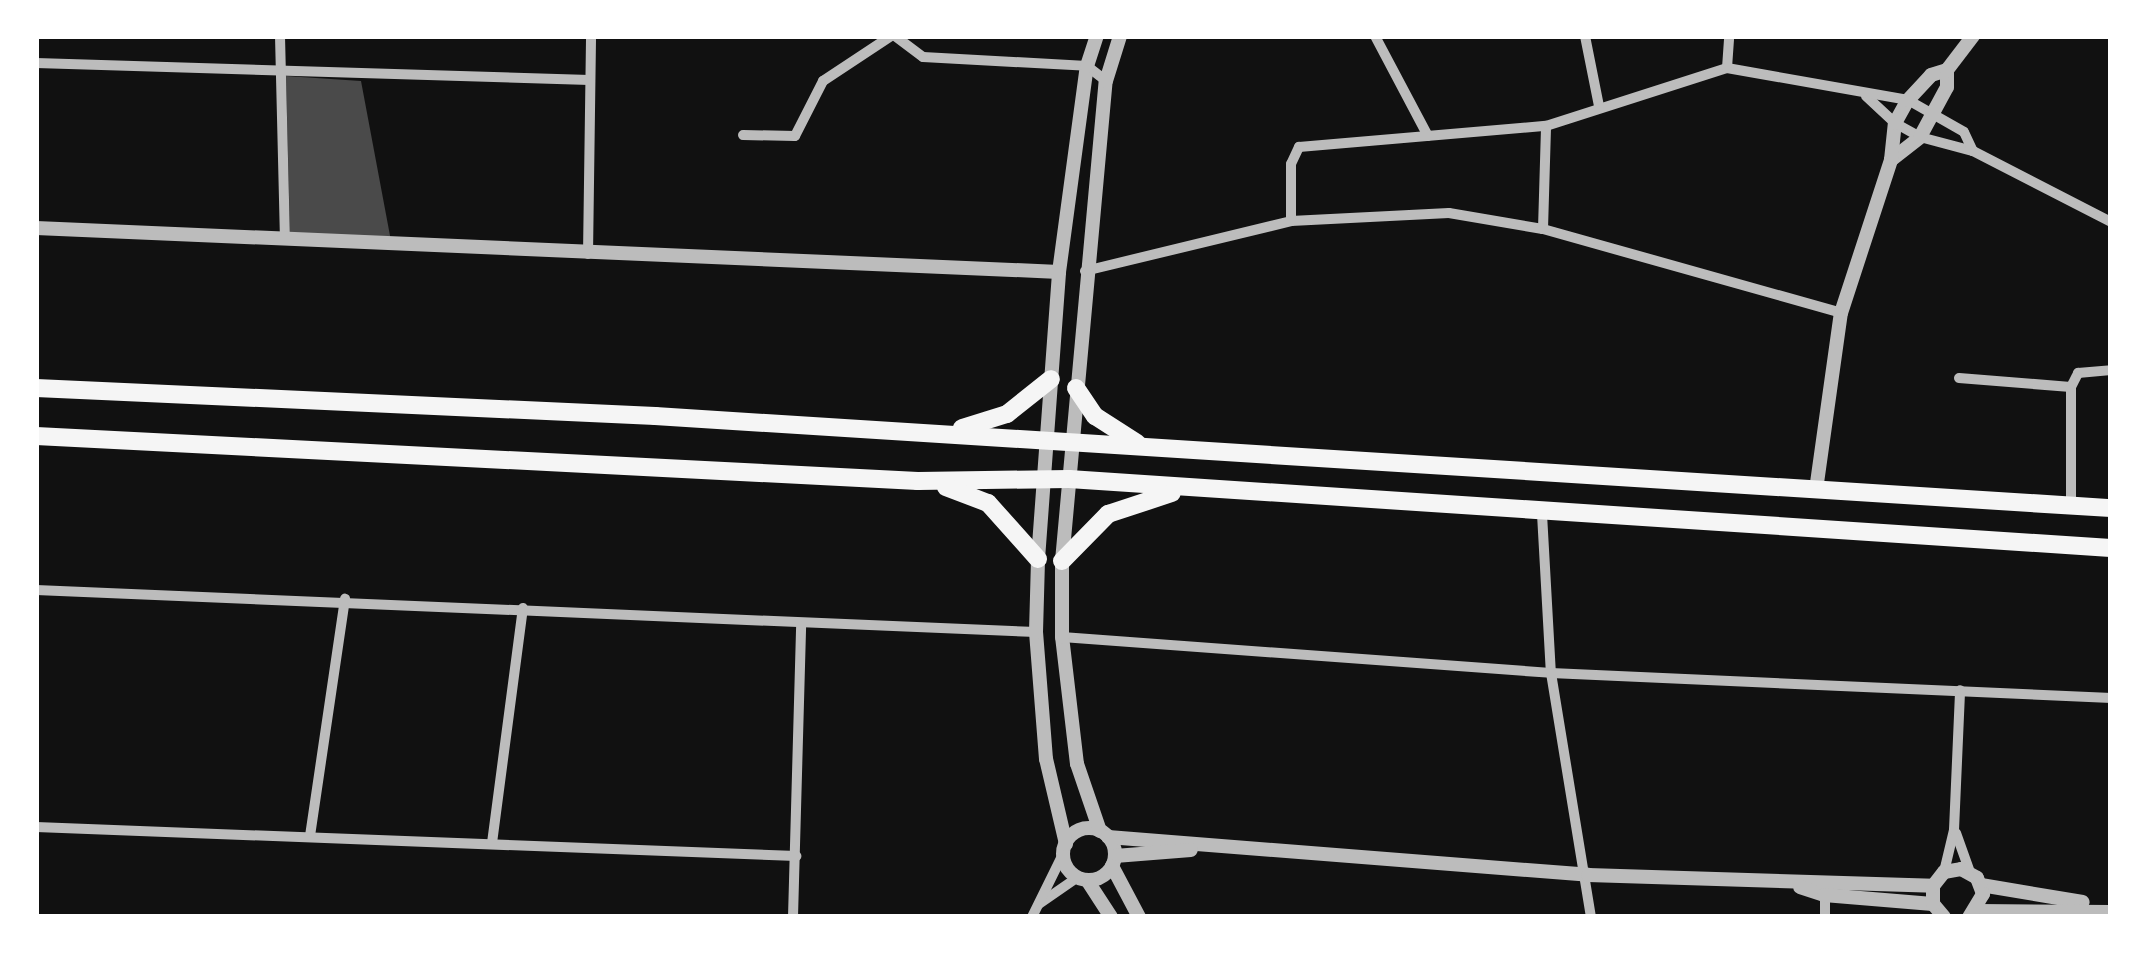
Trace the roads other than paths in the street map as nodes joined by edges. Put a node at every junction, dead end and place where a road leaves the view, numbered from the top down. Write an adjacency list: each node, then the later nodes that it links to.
1 (280, 36): 13 (street)
2 (591, 36): 15 (street)
3 (893, 36): 11 (street); 23 (street)
4 (1097, 36): 11 (street)
5 (1120, 36): 16 (street)
6 (1375, 36): 24 (street)
7 (1586, 36): 19 (street)
8 (1729, 36): 12 (street)
9 (1973, 36): 14 (street)
10 (36, 63): 13 (street)
11 (1088, 66): 16 (street); 35 (street)
12 (1727, 68): 17 (street); 19 (street)
13 (282, 70): 15 (street); 32 (street)
14 (1946, 70): 18 (street); 20 (street)
15 (590, 80): 33 (street)
16 (1106, 81): 34 (street)
17 (1865, 94): 18 (street); 21 (street)
18 (1908, 100): 20 (street); 21 (street)
19 (1600, 106): 22 (street)
20 (1934, 113): 25 (street); 26 (street)
21 (1895, 123): 25 (street); 27 (street)
22 (1546, 126): 24 (street); 31 (street)
23 (743, 135)
24 (1428, 136): 28 (street)
25 (1920, 137): 26 (street); 27 (street)
26 (1972, 151): 29 (street)
27 (1891, 160): 36 (street)
28 (1292, 221): 31 (street); 34 (street)
29 (2111, 222)
30 (36, 228): 32 (street)
31 (1543, 229): 36 (street)
32 (285, 240): 33 (street)
33 (588, 254): 35 (street)
34 (1085, 271): 42 (street)
35 (1059, 272): 39 (street)
36 (1840, 314): 52 (street)
37 (2111, 370): 40 (street)
38 (1959, 378): 40 (street)
39 (1051, 379): 43 (highway); 45 (street)
40 (2072, 386): 53 (street)
41 (36, 388): 43 (highway)
42 (1076, 388): 46 (street); 47 (highway)
43 (942, 432): 45 (highway)
44 (36, 436): 50 (highway)
45 (1047, 441): 46 (highway); 48 (street)
46 (1071, 443): 47 (highway); 49 (street)
47 (1146, 448): 52 (highway)
48 (1044, 478): 49 (highway); 50 (highway); 57 (street)
49 (1069, 479): 51 (highway); 58 (street)
50 (918, 481): 57 (highway)
51 (1191, 488): 55 (highway); 58 (highway)
52 (1816, 490): 53 (highway)
53 (2071, 506): 54 (highway)
54 (2111, 508)
55 (1542, 514): 56 (highway); 65 (street)
56 (2111, 548)
57 (1038, 559): 63 (street)
58 (1062, 561): 64 (street)
59 (36, 590): 60 (street)
60 (345, 599): 61 (street); 71 (street)
61 (524, 608): 62 (street); 72 (street)
62 (801, 626): 63 (street); 75 (street)
63 (1036, 632): 74 (street)
64 (1062, 638): 65 (street); 70 (street)
65 (1552, 673): 66 (street); 79 (street)
66 (1960, 691): 67 (street); 69 (street)
67 (2111, 698)
68 (36, 827): 71 (street)
69 (1954, 830): 77 (street); 78 (street)
70 (1104, 834): 73 (street); 74 (street); 76 (street)
71 (310, 836): 72 (street)
72 (492, 844): 75 (street)
73 (1214, 848): 76 (street); 79 (street)
74 (1064, 849): 80 (street); 86 (street)
75 (796, 856): 88 (street)
76 (1114, 861): 80 (street); 90 (street)
77 (1944, 872): 78 (street); 82 (street)
78 (1970, 872): 81 (street)
79 (1588, 875): 83 (street); 91 (street)
80 (1083, 879): 86 (street); 89 (street)
81 (1982, 885): 85 (street); 87 (street)
82 (1933, 886): 83 (street); 84 (street)
83 (1825, 889): 84 (street); 92 (street)
84 (1933, 904): 93 (street)
85 (2111, 908): 87 (street)
86 (1034, 912)
87 (1972, 915)
88 (793, 917)
89 (1112, 917)
90 (1139, 917)
91 (1591, 917)
92 (1825, 917)
93 (1944, 917)

